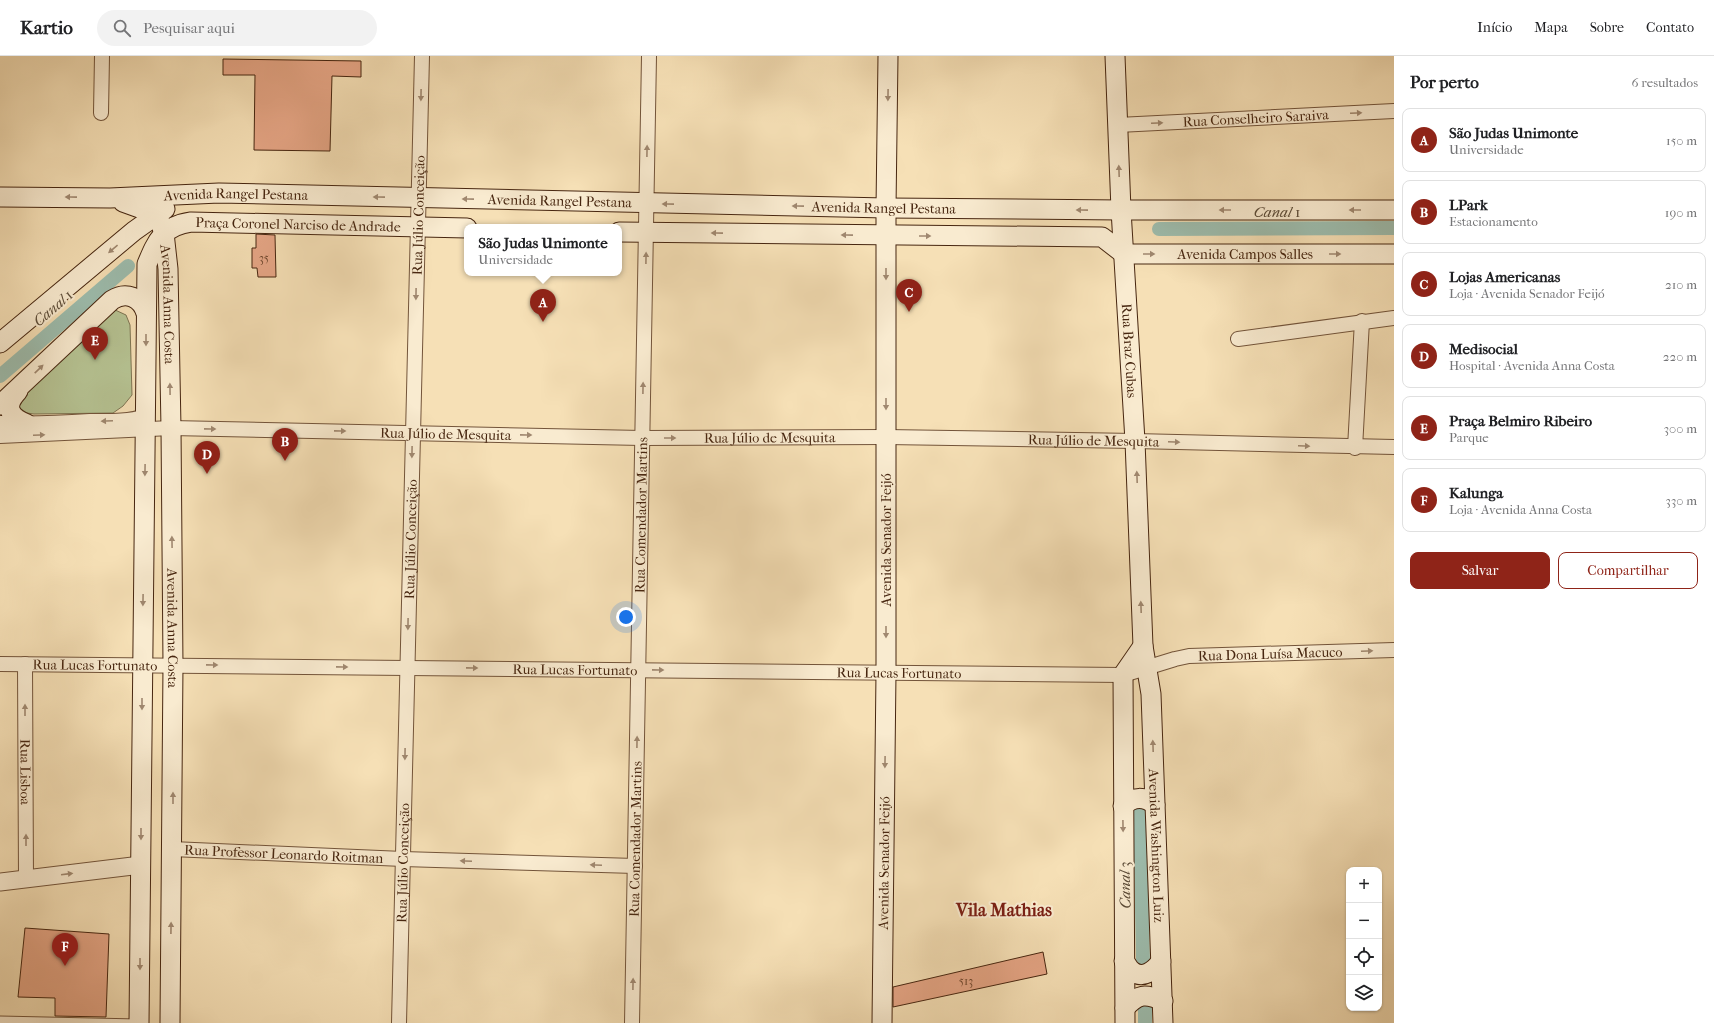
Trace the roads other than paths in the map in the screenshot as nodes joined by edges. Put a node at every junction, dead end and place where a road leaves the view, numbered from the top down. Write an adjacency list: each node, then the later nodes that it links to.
1 (102, 56): 7 (street)
2 (422, 56): 12 (street, Rua Júlio Conceição, one-way to 12)
3 (649, 56): 13 (street, Rua Comendador Martins, one-way to 3)
4 (888, 56): 14 (main road, Avenida Senador Feijó, one-way to 14)
5 (1115, 56): 8 (main road, Rua Braz Cubas)
6 (1394, 111): 8 (street, Rua Conselheiro Saraiva, one-way to 6)
7 (101, 113)
8 (1118, 125): 15 (main road, Rua Braz Cubas, one-way to 8)
9 (206, 194): 11 (main road, Avenida Rangel Pestana); 12 (main road, Avenida Rangel Pestana, one-way to 9); 17 (main road)
10 (0, 197): 11 (main road, Avenida Rangel Pestana, one-way to 10)
11 (110, 198): 17 (main road)
12 (418, 198): 13 (main road, Avenida Rangel Pestana, one-way to 12); 18 (street, Rua Júlio Conceição)
13 (646, 204): 14 (main road, Avenida Rangel Pestana, one-way to 13); 22 (street, Rua Comendador Martins)
14 (886, 208): 15 (main road, Avenida Rangel Pestana, one-way to 14); 24 (main road, Avenida Senador Feijó)
15 (1120, 210): 16 (main road, one-way to 15); 25 (main road, Rua Braz Cubas)
16 (1394, 210)
17 (154, 216): 20 (main road); 23 (main road)
18 (417, 227): 19 (main road); 23 (main road, Praça Coronel Narciso de Andrade); 38 (street, Rua Júlio Conceição, one-way to 38)
19 (464, 228)
20 (134, 231): 23 (main road); 31 (main road, one-way to 31)
21 (622, 232): 22 (main road, Avenida Rangel Pestana)
22 (646, 232): 24 (main road, Avenida Rangel Pestana, one-way to 22); 41 (street, Rua Comendador Martins, one-way to 22)
23 (165, 234): 27 (main road, Avenida Anna Costa); 37 (main road, Avenida Anna Costa, one-way to 23)
24 (886, 235): 25 (main road, Avenida Rangel Pestana, one-way to 25); 40 (main road, Avenida Senador Feijó, one-way to 40)
25 (1124, 254): 26 (main road, Avenida Campos Salles, one-way to 26); 42 (main road, Rua Braz Cubas)
26 (1394, 254)
27 (146, 313): 32 (main road, one-way to 27); 35 (main road, Avenida Anna Costa, one-way to 35)
28 (1394, 318): 29 (street)
29 (1362, 321): 30 (street); 44 (street)
30 (1238, 339)
31 (0, 343)
32 (20, 388): 33 (main road); 36 (main road)
33 (0, 405)
34 (0, 423): 36 (street)
35 (145, 423): 36 (street, one-way to 36); 37 (street, Rua Júlio de Mesquita); 39 (street, one-way to 35); 49 (main road, Avenida Anna Costa, one-way to 49)
36 (27, 424)
37 (171, 428): 38 (street, Rua Júlio de Mesquita, one-way to 38); 50 (main road, Avenida Anna Costa, one-way to 37)
38 (413, 432): 41 (street, Rua Júlio de Mesquita, one-way to 41); 52 (street, Rua Júlio Conceição, one-way to 52)
39 (0, 436)
40 (886, 437): 41 (street, Rua Júlio de Mesquita, one-way to 40); 42 (street, Rua Júlio de Mesquita); 54 (main road, Avenida Senador Feijó, one-way to 54)
41 (642, 438): 53 (street, Rua Comendador Martins)
42 (1136, 441): 44 (street, Rua Júlio de Mesquita, one-way to 44); 45 (main road, Rua Braz Cubas, one-way to 42)
43 (1394, 447): 44 (street, Rua Júlio de Mesquita)
44 (1354, 448)
45 (1143, 646): 51 (main road, Rua Braz Cubas); 55 (main road)
46 (1394, 650): 51 (street, Rua Dona Luísa Macuco, one-way to 46)
47 (0, 664): 48 (street, Rua Lucas Fortunato)
48 (25, 664): 49 (street, Rua Lucas Fortunato); 64 (street, Rua Lisboa, one-way to 48)
49 (142, 665): 50 (street, Rua Lucas Fortunato); 62 (main road, Avenida Anna Costa, one-way to 62)
50 (173, 665): 52 (street, Rua Lucas Fortunato, one-way to 52); 60 (main road, Avenida Anna Costa, one-way to 50)
51 (1148, 667): 55 (street, Rua Lucas Fortunato); 57 (main road, Avenida Washington Luiz, one-way to 51)
52 (407, 668): 53 (street, Rua Lucas Fortunato, one-way to 53); 61 (street, Rua Júlio Conceição, one-way to 61)
53 (639, 670): 54 (street, Rua Lucas Fortunato, one-way to 54); 63 (street, Rua Comendador Martins, one-way to 53)
54 (886, 673): 55 (street, Rua Lucas Fortunato); 75 (main road, Avenida Senador Feijó, one-way to 75)
55 (1123, 675): 56 (main road)
56 (1123, 774): 57 (main road); 59 (main road)
57 (1155, 774): 58 (main road, Avenida Washington Luiz)
58 (1155, 805): 59 (main road); 67 (main road, Avenida Washington Luiz)
59 (1123, 806): 66 (main road, one-way to 66)
60 (172, 849): 61 (street, Rua Professor Leonardo Roitman); 72 (main road, Avenida Anna Costa, one-way to 60)
61 (403, 860): 63 (street, Rua Professor Leonardo Roitman, one-way to 61); 73 (street, Rua Júlio Conceição)
62 (141, 865): 64 (street, one-way to 62); 71 (main road, Avenida Anna Costa, one-way to 71)
63 (635, 866): 74 (street, Rua Comendador Martins, one-way to 63)
64 (26, 879): 65 (street)
65 (0, 882)
66 (1124, 961): 67 (main road); 69 (main road)
67 (1161, 961): 68 (main road, Avenida Washington Luiz)
68 (1163, 1001): 69 (main road); 76 (main road, Avenida Washington Luiz)
69 (1125, 1016)
70 (0, 1020): 71 (lane)
71 (140, 1023)
72 (170, 1023)
73 (399, 1023)
74 (632, 1023)
75 (882, 1023)
76 (1163, 1023)

